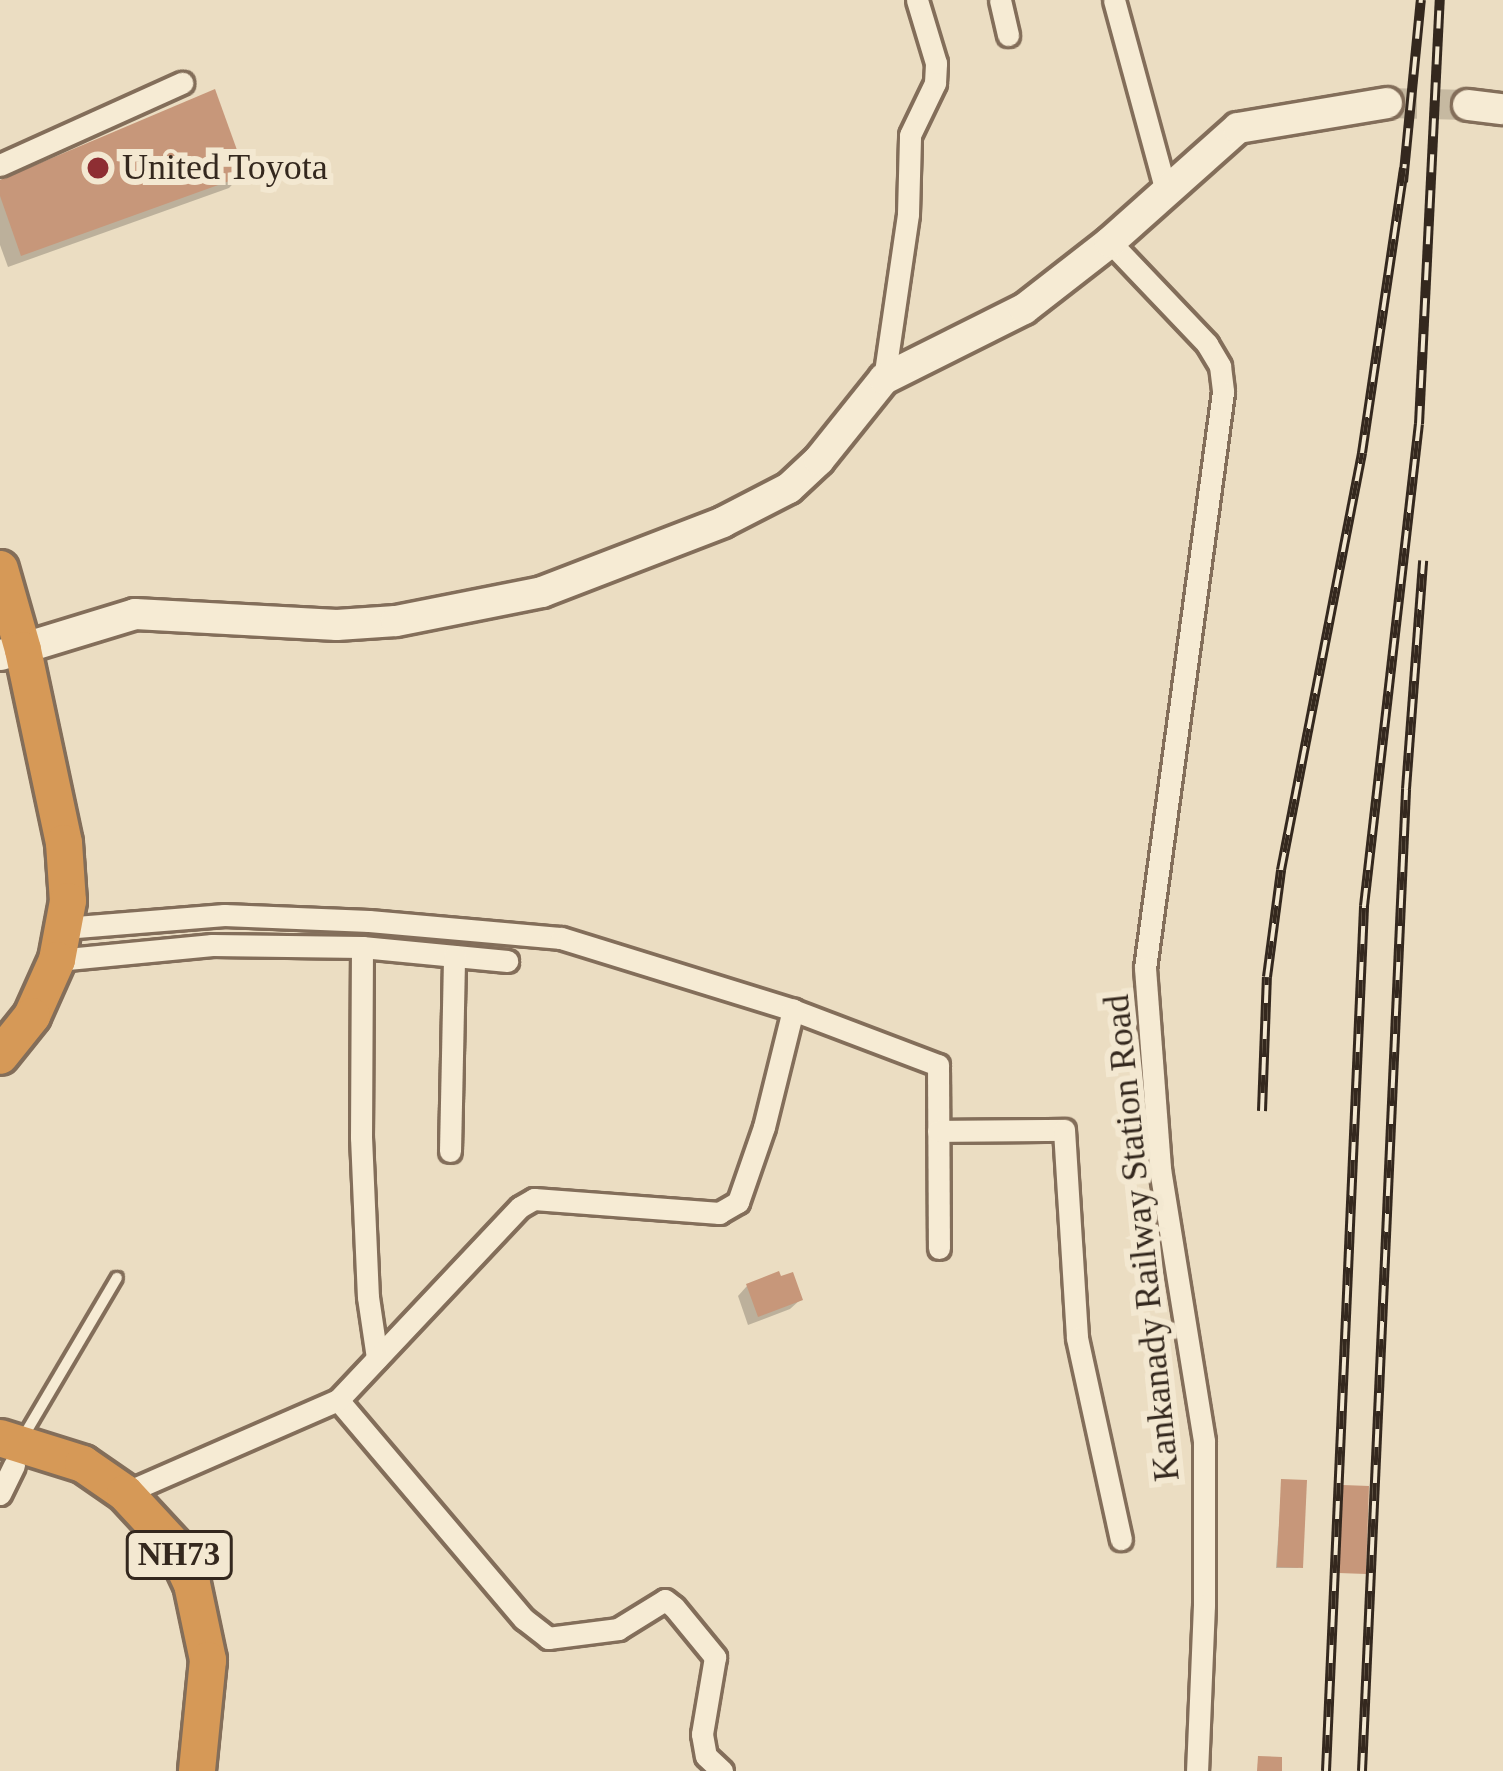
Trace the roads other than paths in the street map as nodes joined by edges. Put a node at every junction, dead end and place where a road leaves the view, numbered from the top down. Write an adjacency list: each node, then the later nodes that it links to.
1 (916, 0): 12 (street)
2 (1000, 0): 4 (street)
3 (1114, 0): 10 (street)
4 (1008, 35)
5 (182, 83): 9 (street)
6 (1387, 104): 10 (street)
7 (1468, 105): 8 (street)
8 (1503, 109)
9 (0, 165)
10 (1165, 188): 11 (street)
11 (1110, 242): 12 (street); 34 (street, Kankanady Railway Station Road)
12 (884, 379): 14 (street)
13 (0, 569): 14 (highway)
14 (6, 653): 15 (highway); 20 (highway)
15 (61, 944): 16 (street); 19 (street); 21 (highway)
16 (362, 947): 17 (street); 26 (street)
17 (454, 956): 18 (street); 23 (street)
18 (507, 962)
19 (793, 1010): 22 (street); 26 (street)
20 (0, 1019)
21 (0, 1056)
22 (938, 1131): 24 (street); 30 (street)
23 (450, 1151)
24 (939, 1248)
25 (117, 1278): 28 (lane)
26 (377, 1358): 27 (street)
27 (338, 1400): 29 (street); 33 (street)
28 (5, 1473): 29 (highway, NH73); 31 (highway, NH73)
29 (125, 1493): 32 (highway, NH73)
30 (1121, 1539)
31 (176, 1771)
32 (197, 1771)
33 (722, 1771)
34 (1197, 1771)

